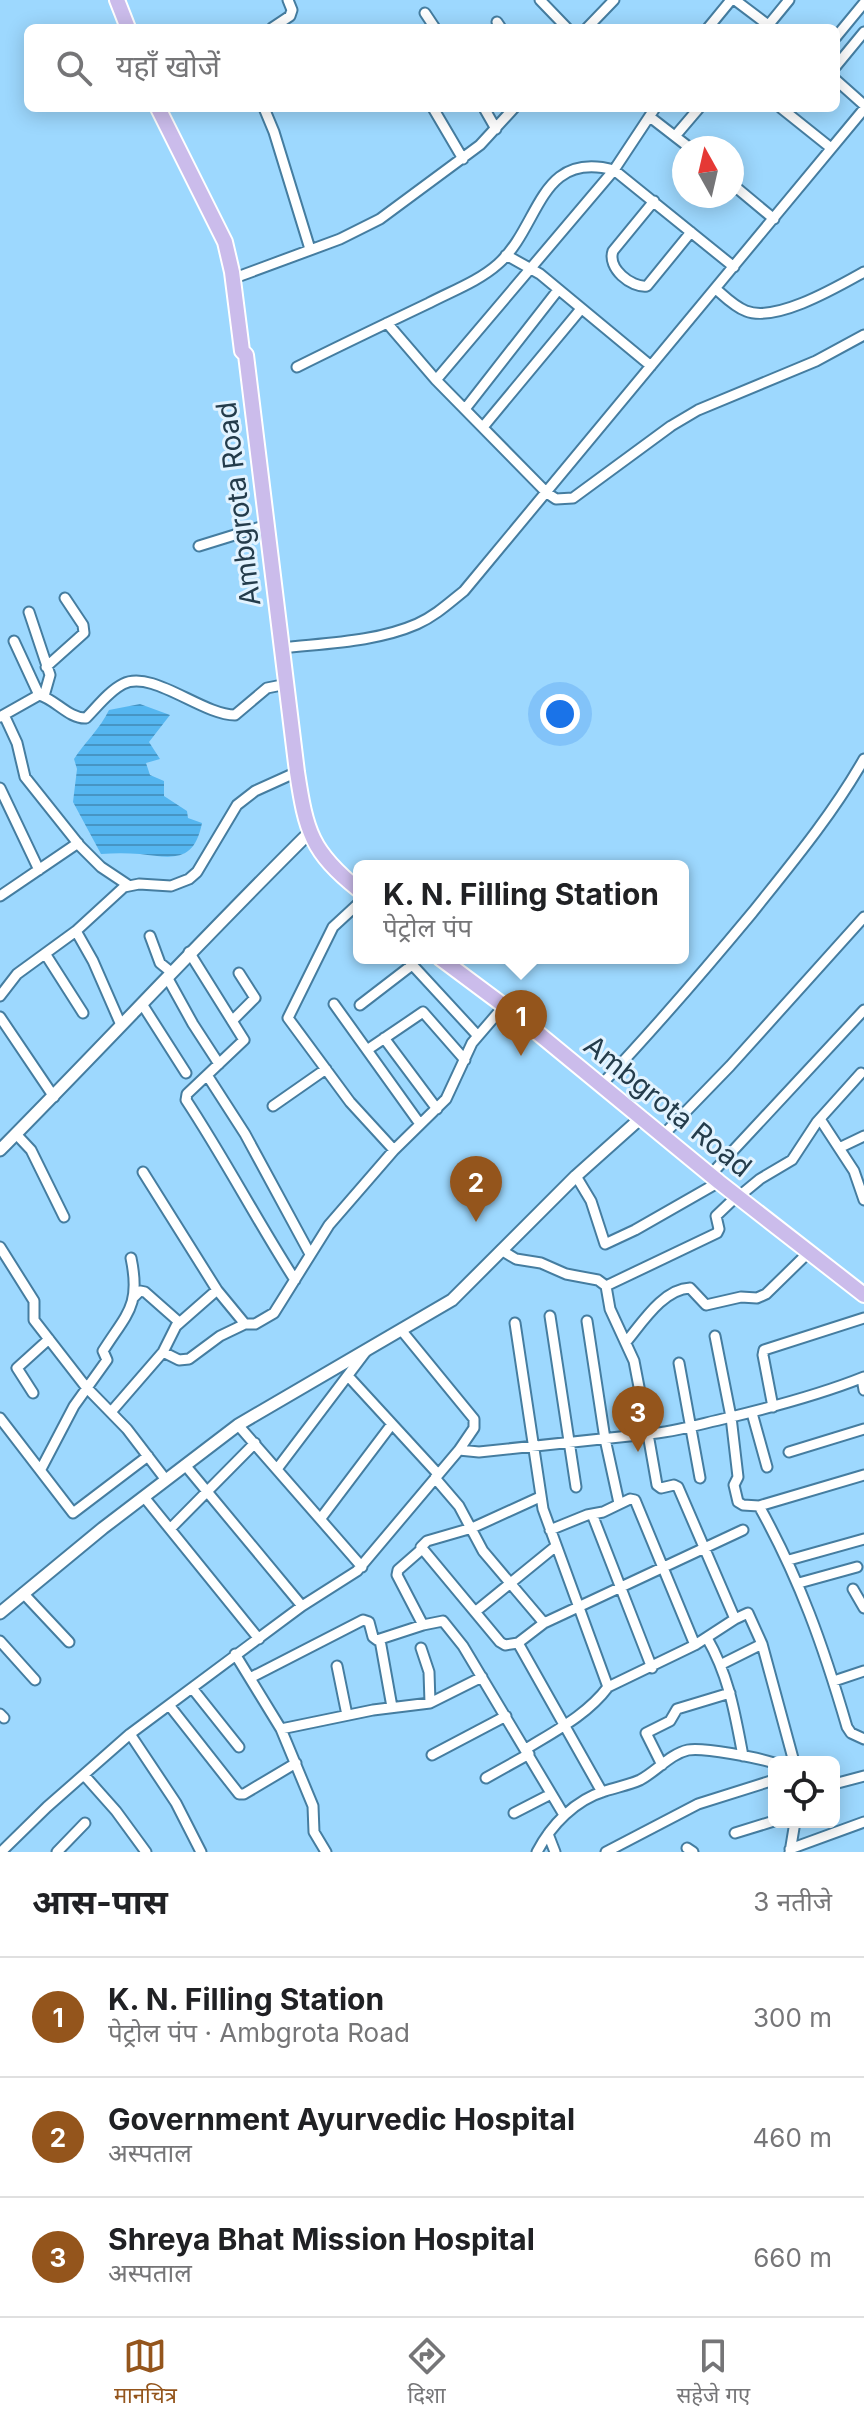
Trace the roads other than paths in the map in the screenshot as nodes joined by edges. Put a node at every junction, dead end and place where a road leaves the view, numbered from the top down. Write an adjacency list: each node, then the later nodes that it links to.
1 (110, 0): 10 (main road)
2 (117, 0): 11 (main road)
3 (288, 0): 12 (street)
4 (540, 0): 14 (street)
5 (733, 0): 16 (street); 17 (street)
6 (789, 0): 18 (street)
7 (610, 1): 15 (street)
8 (864, 3): 19 (street)
9 (425, 13): 13 (street)
10 (119, 24)
11 (126, 24)
12 (278, 24)
13 (432, 24)
14 (563, 24)
15 (590, 24)
16 (712, 24)
17 (765, 24)
18 (771, 24)
19 (840, 32)
20 (864, 32): 21 (street)
21 (840, 61)
22 (840, 84): 23 (street)
23 (864, 107): 35 (street)
24 (160, 112): 53 (main road, Ambgrota Road)
25 (169, 112): 47 (main road)
26 (269, 112): 42 (street)
27 (435, 112): 36 (street)
28 (486, 112): 33 (street)
29 (511, 112): 33 (street)
30 (653, 112): 34 (street); 37 (street)
31 (696, 112): 34 (street)
32 (786, 112): 35 (street)
33 (496, 129): 36 (street)
34 (676, 135)
35 (831, 148): 40 (street)
36 (463, 159): 42 (street)
37 (614, 170): 39 (street); 43 (street); 45 (street)
38 (744, 194): 40 (street)
39 (654, 201): 41 (street); 41 (street)
40 (774, 219): 44 (street)
41 (691, 232): 44 (street)
42 (310, 249): 47 (street)
43 (506, 255): 45 (street); 51 (street)
44 (734, 267): 48 (street)
45 (532, 269): 49 (street); 56 (street)
46 (864, 272): 48 (street)
47 (240, 276): 53 (main road)
48 (716, 289): 54 (street)
49 (558, 290): 50 (street); 57 (street)
50 (581, 309): 54 (street); 58 (street)
51 (387, 323): 55 (street); 56 (street)
52 (864, 335): 59 (street)
53 (246, 355): 60 (main road, Ambgrota Road)
54 (651, 366): 59 (street)
55 (297, 367)
56 (436, 380): 57 (street)
57 (465, 409): 58 (street)
58 (483, 427): 59 (street)
59 (547, 493): 65 (street)
60 (267, 525): 61 (street); 65 (main road, Ambgrota Road)
61 (199, 546)
62 (65, 598): 66 (street)
63 (29, 612): 66 (street)
64 (14, 641): 68 (street)
65 (282, 648): 67 (main road, Ambgrota Road)
66 (46, 667): 68 (street)
67 (287, 684): 68 (street); 71 (main road, Ambgrota Road)
68 (41, 696): 69 (street)
69 (2, 716): 74 (street)
70 (864, 759): 112 (street)
71 (297, 772): 73 (main road, Ambgrota Road); 78 (street)
72 (1, 792): 76 (street)
73 (309, 833): 75 (main road, Ambgrota Road); 85 (street)
74 (78, 843): 76 (street); 78 (street)
75 (331, 863): 77 (main road); 79 (main road, Ambgrota Road)
76 (39, 870): 80 (street)
77 (353, 877)
78 (128, 885): 83 (street)
79 (353, 885)
80 (0, 896)
81 (353, 909): 108 (street)
82 (864, 917): 119 (street)
83 (76, 931): 86 (street); 102 (street)
84 (150, 936): 92 (street)
85 (189, 952): 92 (street); 101 (street)
86 (46, 955): 93 (street); 99 (street)
87 (407, 964): 96 (street)
88 (411, 964): 103 (street)
89 (448, 964): 97 (main road, Ambgrota Road)
90 (458, 964): 97 (main road)
91 (239, 973): 101 (street)
92 (169, 974): 94 (street); 107 (street)
93 (1, 991)
94 (142, 1004): 102 (street); 109 (street)
95 (334, 1004): 105 (street)
96 (360, 1005)
97 (505, 1008): 103 (street); 112 (main road, Ambgrota Road)
98 (864, 1010): 127 (street)
99 (83, 1013)
100 (0, 1017): 113 (street)
101 (232, 1021): 107 (street)
102 (121, 1025): 113 (street)
103 (478, 1036): 106 (street)
104 (384, 1038): 105 (street); 106 (street); 115 (street)
105 (367, 1050): 118 (street)
106 (465, 1060): 115 (street)
107 (219, 1064): 111 (street)
108 (326, 1069): 114 (street); 124 (street)
109 (186, 1073)
110 (861, 1073): 117 (street)
111 (207, 1075): 134 (street); 136 (street)
112 (602, 1084): 116 (main road, Ambgrota Road)
113 (54, 1097): 120 (street)
114 (273, 1106)
115 (437, 1109): 118 (street)
116 (645, 1119): 119 (main road); 126 (street); 127 (main road, Ambgrota Road)
117 (820, 1119): 122 (street); 128 (street)
118 (420, 1124): 124 (street)
119 (667, 1131): 127 (main road)
120 (16, 1134): 123 (street); 130 (street)
121 (864, 1136): 122 (street)
122 (839, 1148): 129 (street)
123 (0, 1150)
124 (394, 1150): 134 (street)
125 (143, 1172): 139 (street)
126 (576, 1176): 127 (street); 132 (street)
127 (717, 1176): 128 (main road, Ambgrota Road)
128 (740, 1195): 133 (main road, Ambgrota Road); 137 (main road); 138 (street)
129 (864, 1200)
130 (64, 1217)
131 (0, 1247): 150 (street)
132 (501, 1250): 138 (street); 148 (street)
133 (809, 1252): 140 (main road, Ambgrota Road); 151 (street)
134 (310, 1254): 136 (street)
135 (131, 1258): 141 (street)
136 (295, 1280): 147 (street)
137 (864, 1285)
138 (606, 1286): 151 (street)
139 (217, 1290): 145 (street); 147 (street)
140 (864, 1295)
141 (134, 1297): 145 (street); 157 (street)
142 (550, 1316): 172 (street)
143 (864, 1318): 160 (street)
144 (587, 1321): 170 (street)
145 (179, 1322): 153 (street)
146 (515, 1323): 173 (street)
147 (245, 1324): 153 (street)
148 (402, 1331): 152 (street); 174 (street)
149 (715, 1336): 163 (street)
150 (49, 1339): 157 (street); 159 (street)
151 (626, 1342): 169 (street)
152 (368, 1350): 155 (street); 166 (street)
153 (163, 1352): 161 (street)
154 (679, 1363): 167 (street)
155 (348, 1376): 165 (street); 180 (street)
156 (863, 1378): 158 (street); 160 (street)
157 (86, 1387): 161 (street); 179 (street)
158 (864, 1390)
159 (33, 1393)
160 (773, 1407): 162 (street)
161 (111, 1412): 176 (street)
162 (752, 1413): 163 (street); 178 (street)
163 (731, 1417): 167 (street); 190 (street)
164 (0, 1418): 179 (street)
165 (392, 1424): 182 (street); 192 (street)
166 (238, 1425): 171 (street); 177 (street)
167 (692, 1427): 169 (street); 183 (street)
168 (864, 1429): 175 (street)
169 (648, 1434): 170 (street); 200 (street)
170 (605, 1439): 172 (street); 189 (street)
171 (255, 1443): 180 (street); 186 (street)
172 (569, 1443): 173 (street); 185 (street)
173 (534, 1446): 174 (street); 188 (street)
174 (459, 1450): 182 (street)
175 (789, 1452)
176 (152, 1462): 179 (street); 184 (street)
177 (185, 1465): 184 (street); 186 (street)
178 (767, 1467)
179 (41, 1469)
180 (277, 1469): 192 (street)
181 (864, 1475): 190 (street)
182 (436, 1476): 193 (street); 202 (street)
183 (700, 1478)
184 (166, 1480): 187 (street)
185 (576, 1487)
186 (208, 1491): 194 (street); 210 (street)
187 (144, 1497): 194 (street); 209 (street)
188 (540, 1497): 193 (street); 195 (street)
189 (619, 1503): 191 (street); 203 (street)
190 (759, 1506): 201 (street)
191 (592, 1514): 195 (street); 207 (street)
192 (321, 1518): 202 (street)
193 (472, 1528): 199 (street); 205 (street)
194 (170, 1529): 219 (street)
195 (550, 1530): 198 (street)
196 (743, 1530): 200 (street)
197 (864, 1539): 201 (street)
198 (556, 1546): 205 (street); 211 (street)
199 (422, 1549): 213 (street); 217 (street)
200 (705, 1549): 203 (street); 215 (street)
201 (789, 1560): 206 (street)
202 (362, 1567): 210 (street)
203 (663, 1567): 207 (street); 225 (street)
204 (857, 1567): 206 (street)
205 (511, 1583): 213 (street); 216 (street)
206 (799, 1583): 235 (street)
207 (621, 1587): 211 (street); 230 (street)
208 (853, 1589): 212 (street)
209 (23, 1593): 214 (street); 222 (street)
210 (302, 1606): 219 (street)
211 (578, 1606): 216 (street); 236 (street)
212 (864, 1608)
213 (475, 1612): 223 (street)
214 (0, 1613)
215 (735, 1619): 218 (street); 224 (street)
216 (544, 1623): 223 (street)
217 (423, 1625): 220 (street); 232 (street)
218 (707, 1638): 225 (street); 228 (street)
219 (259, 1639): 227 (street)
220 (380, 1640): 233 (street); 241 (street)
221 (0, 1641): 234 (street)
222 (69, 1642)
223 (518, 1643): 244 (street)
224 (762, 1644): 228 (street); 252 (street)
225 (695, 1645): 230 (street)
226 (421, 1648): 239 (street)
227 (235, 1654): 233 (street); 237 (street)
228 (722, 1664): 238 (street)
229 (337, 1666): 242 (street)
230 (652, 1668): 236 (street)
231 (864, 1671): 235 (street)
232 (482, 1677): 239 (street); 243 (street)
233 (250, 1678): 245 (street)
234 (35, 1680)
235 (834, 1681): 247 (street)
236 (608, 1687): 244 (street)
237 (192, 1688): 240 (street); 248 (street)
238 (730, 1693): 251 (street); 255 (street)
239 (430, 1703): 241 (street)
240 (169, 1705): 246 (street); 254 (street)
241 (392, 1707): 242 (street)
242 (347, 1715): 245 (street)
243 (506, 1716): 249 (street); 250 (street)
244 (565, 1726): 249 (street); 261 (street)
245 (281, 1729): 254 (street)
246 (130, 1734): 256 (street); 275 (street)
247 (864, 1739)
248 (239, 1747)
249 (527, 1752): 258 (street); 262 (street)
250 (432, 1755)
251 (743, 1756): 253 (street); 255 (street)
252 (792, 1756)
253 (768, 1762)
254 (296, 1763): 276 (street)
255 (662, 1765): 261 (street)
256 (84, 1775): 272 (street); 274 (street)
257 (864, 1776): 260 (street)
258 (486, 1778)
259 (768, 1782): 279 (street)
260 (840, 1782)
261 (602, 1792): 264 (street)
262 (551, 1794): 263 (street); 264 (street)
263 (514, 1813)
264 (564, 1815): 270 (street)
265 (864, 1822): 271 (street)
266 (85, 1823): 273 (street)
267 (768, 1823): 269 (street)
268 (794, 1828): 271 (street)
269 (735, 1833)
270 (548, 1834): 277 (street); 278 (street)
271 (790, 1850)
272 (1, 1852)
273 (57, 1852)
274 (146, 1852)
275 (201, 1852)
276 (326, 1852)
277 (537, 1852)
278 (555, 1852)
279 (606, 1852)

